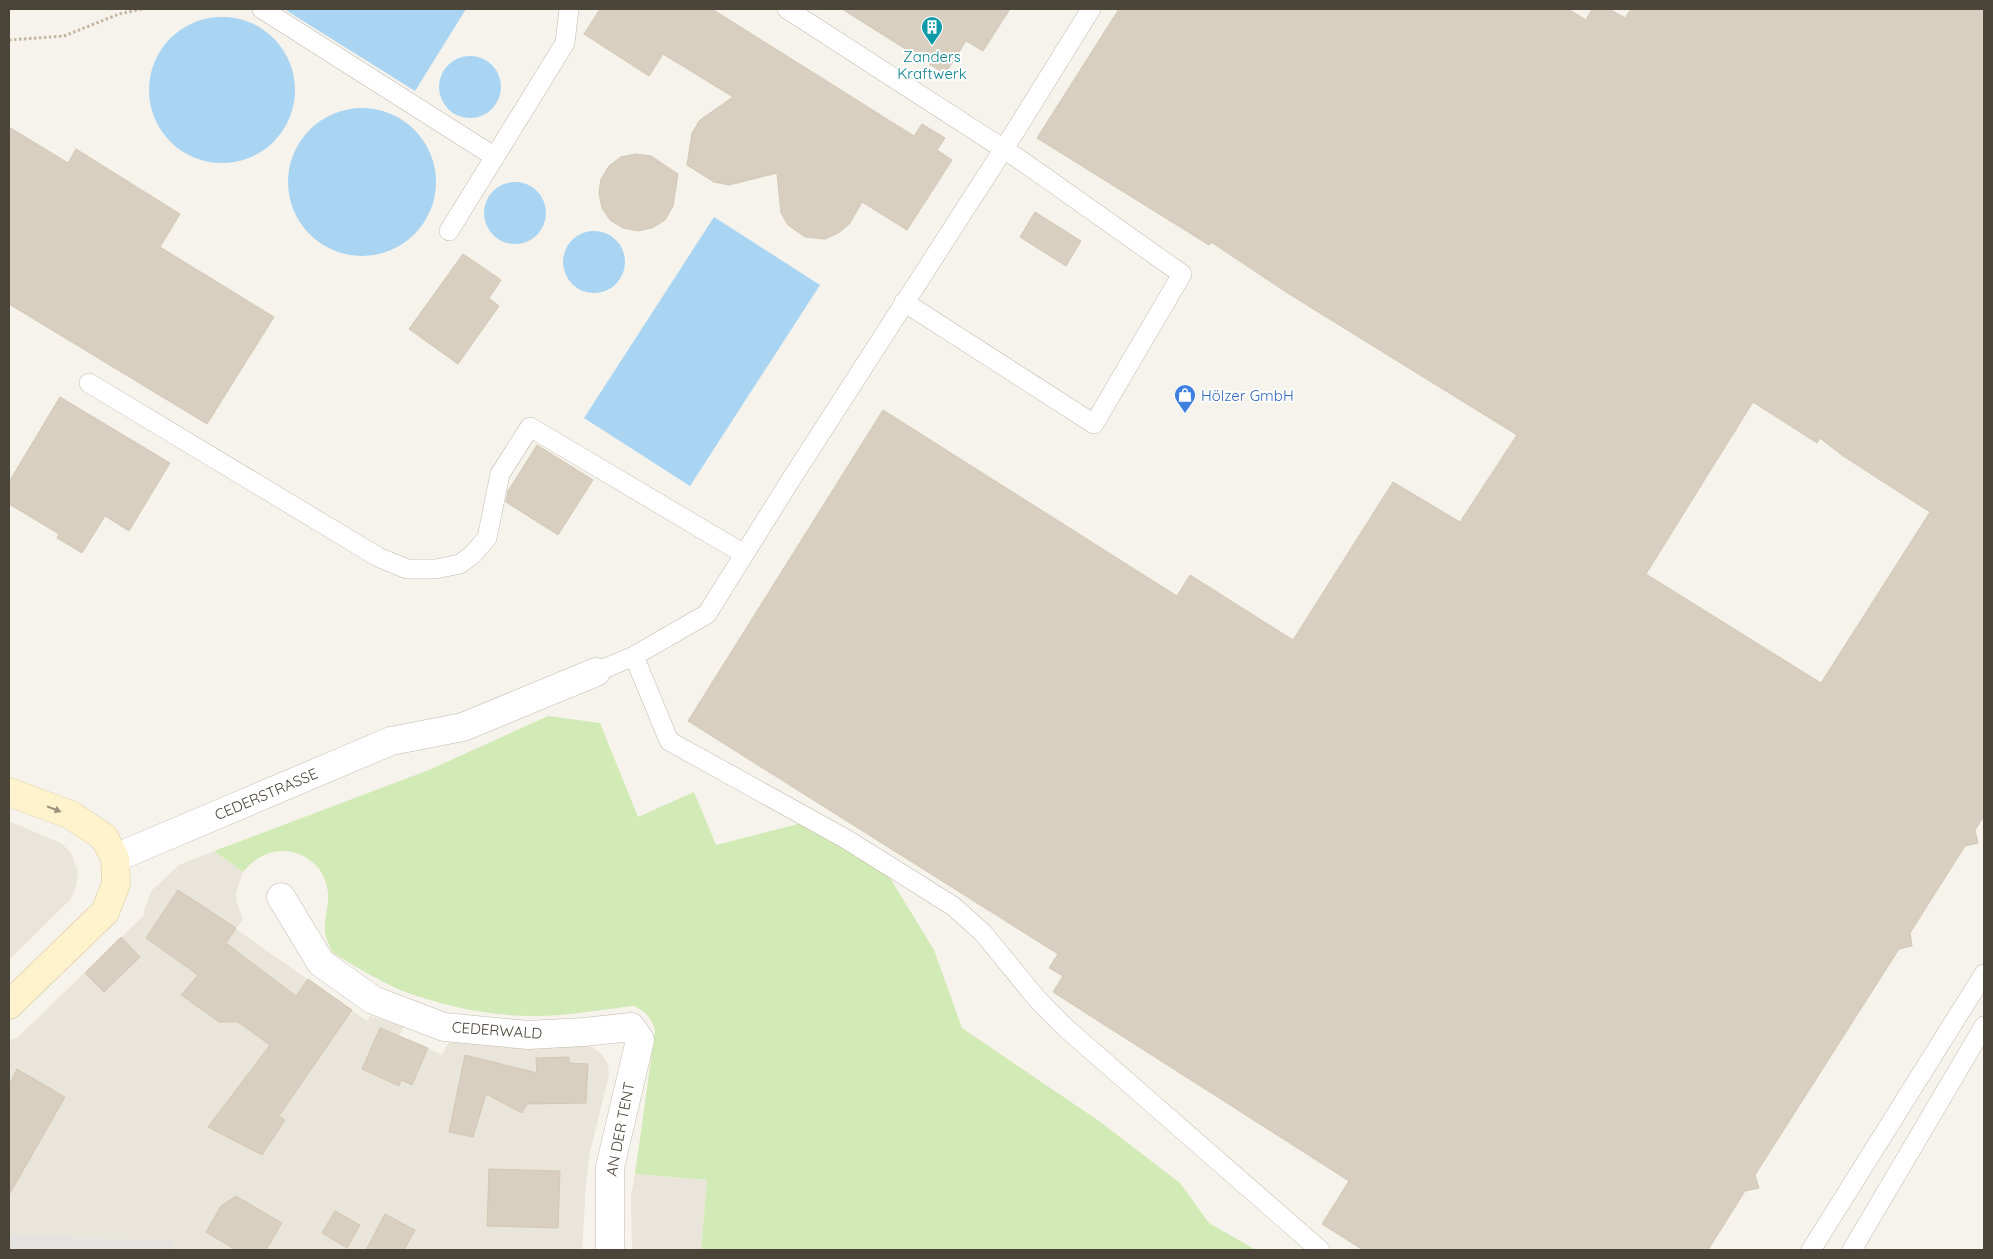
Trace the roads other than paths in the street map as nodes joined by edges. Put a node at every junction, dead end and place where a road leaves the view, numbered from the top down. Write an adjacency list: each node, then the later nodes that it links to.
1 (262, 9): 6 (lane)
2 (569, 9): 6 (lane)
3 (787, 9): 5 (lane)
4 (1091, 9): 5 (lane)
5 (1003, 149): 8 (lane); 8 (lane)
6 (495, 157): 7 (lane)
7 (449, 231)
8 (904, 302): 10 (lane)
9 (89, 383): 10 (lane)
10 (744, 554): 11 (lane)
11 (634, 656): 12 (lane); 21 (lane)
12 (596, 672): 14 (street, CEDERSTRASSE)
13 (9, 792): 14 (street, one-way to 14)
14 (115, 858): 17 (street)
15 (281, 898): 19 (street, CEDERWALD)
16 (1984, 974): 22 (lane)
17 (9, 1005)
18 (1984, 1026): 23 (lane)
19 (640, 1040): 20 (street, AN DER TENT)
20 (610, 1250)
21 (1320, 1250)
22 (1811, 1250)
23 (1852, 1250)

